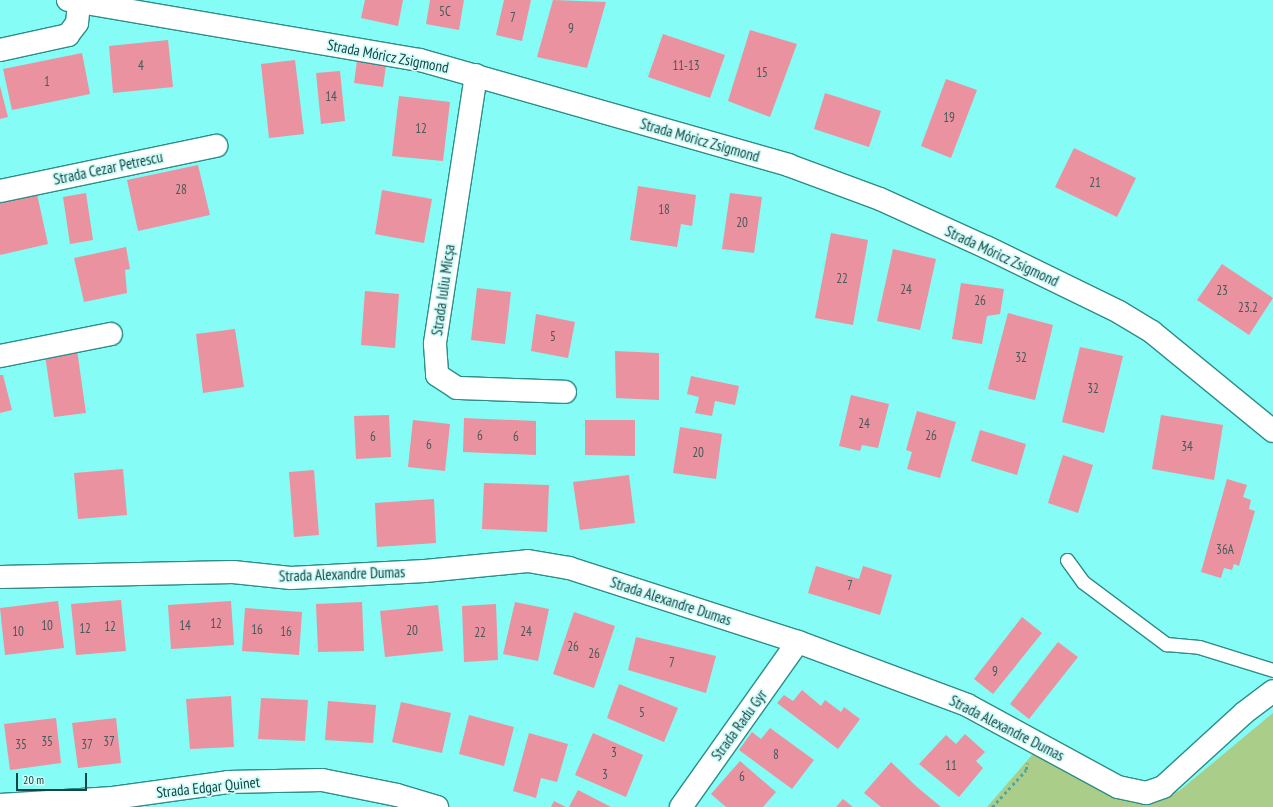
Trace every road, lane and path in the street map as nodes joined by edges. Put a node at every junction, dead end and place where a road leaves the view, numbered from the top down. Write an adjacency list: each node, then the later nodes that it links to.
1 (73, 2): 2 (street); 3 (street, Strada Móricz Zsigmond)
2 (0, 50)
3 (476, 75): 8 (street, Strada Iuliu Micșa); 9 (street, Strada Móricz Zsigmond)
4 (216, 146): 5 (street, Strada Cezar Petrescu)
5 (0, 191)
6 (110, 334): 7 (street)
7 (0, 356)
8 (565, 392)
9 (1273, 431)
10 (1067, 560): 13 (lane)
11 (0, 577): 12 (street, Strada Alexandre Dumas)
12 (798, 642): 15 (street, Strada Alexandre Dumas); 18 (street, Strada Radu Gyr)
13 (1273, 670)
14 (1273, 691): 15 (street, Strada Alexandre Dumas)
15 (1031, 739): 19 (path)
16 (0, 804): 17 (street, Strada Edgar Quinet)
17 (437, 807)
18 (681, 807)
19 (992, 807)

